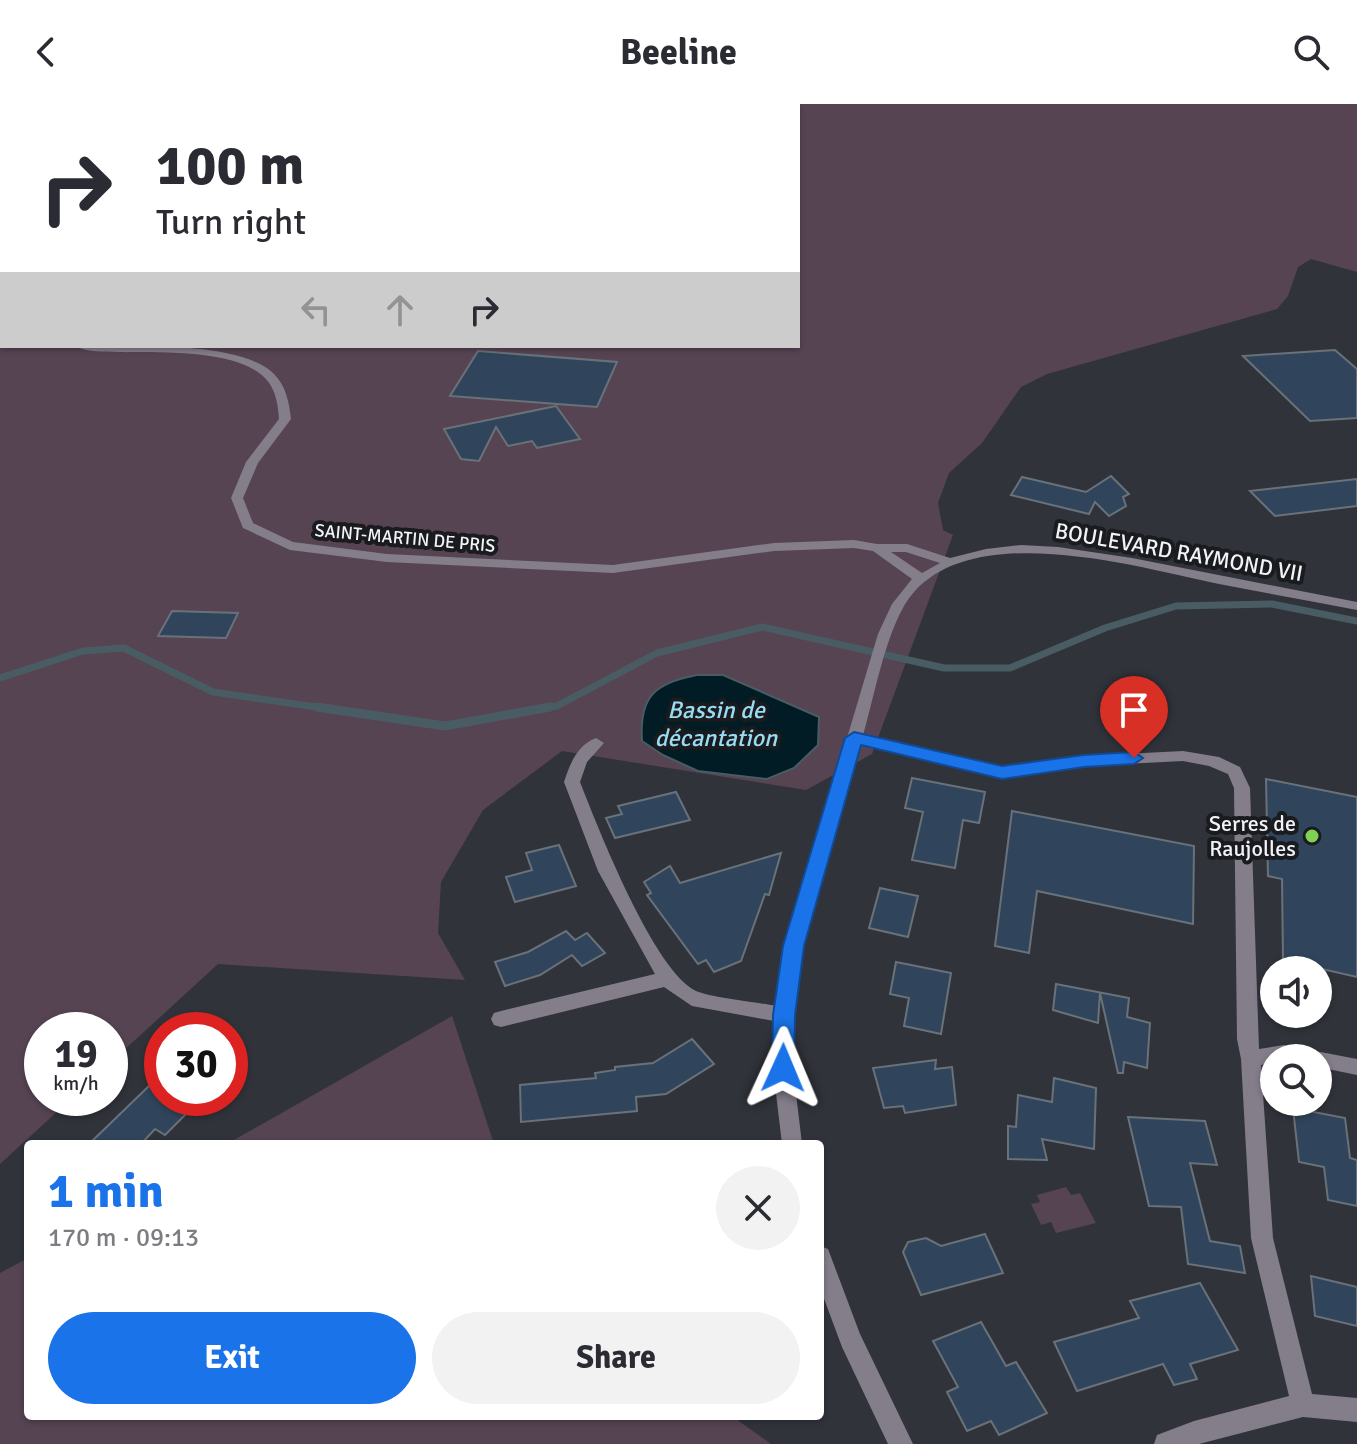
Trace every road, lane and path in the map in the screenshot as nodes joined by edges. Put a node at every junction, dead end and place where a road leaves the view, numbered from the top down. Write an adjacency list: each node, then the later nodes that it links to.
1 (110, 348): 2 (street, SAINT-MARTIN DE PRIS)
2 (877, 548): 3 (street); 4 (street)
3 (951, 563): 4 (street, BOULEVARD RAYMOND VII); 5 (street, BOULEVARD RAYMOND VII)
4 (921, 579): 6 (street, BOULEVARD RAYMOND VII)
5 (1357, 606)
6 (854, 738): 9 (street, BOULEVARD RAYMOND VII); 12 (street)
7 (596, 743): 8 (street)
8 (667, 979): 9 (street); 10 (street)
9 (784, 1015): 15 (street, BOULEVARD RAYMOND VII)
10 (501, 1019)
11 (1260, 1057): 12 (street)
12 (1251, 1059): 17 (street)
13 (1332, 1062): 14 (street)
14 (1357, 1067)
15 (792, 1140)
16 (824, 1268): 19 (street)
17 (1303, 1405): 18 (street); 20 (street)
18 (1357, 1410)
19 (901, 1444)
20 (1166, 1444)

